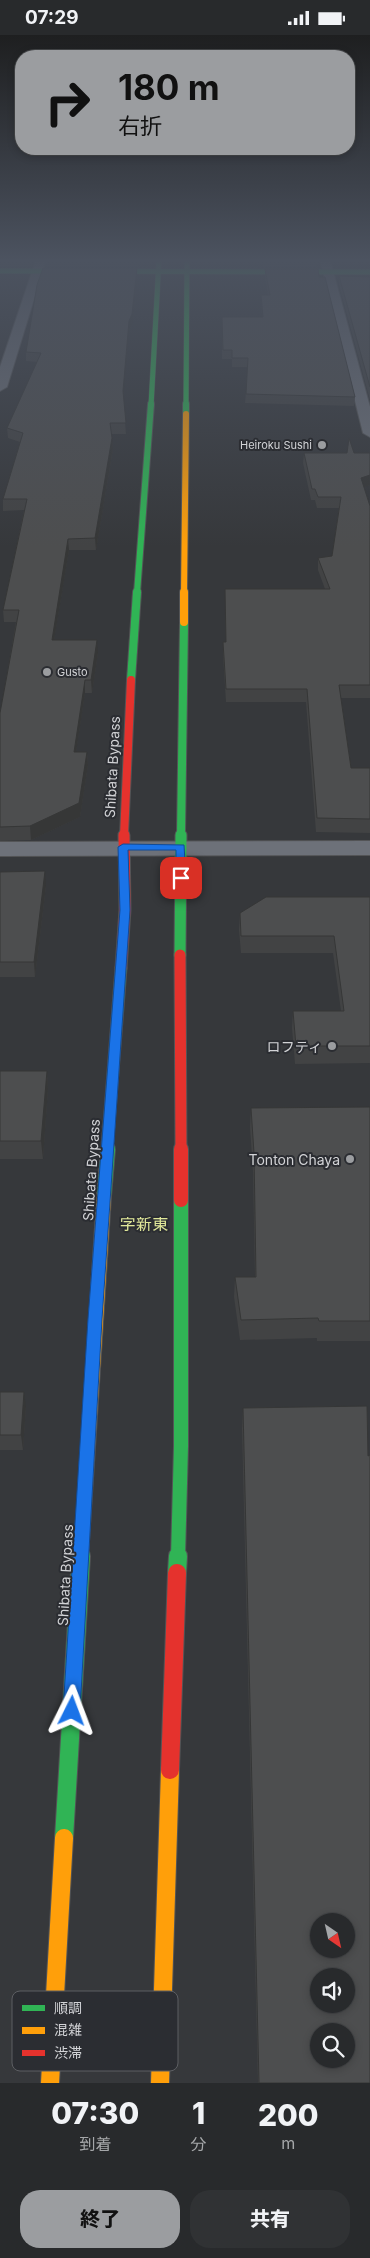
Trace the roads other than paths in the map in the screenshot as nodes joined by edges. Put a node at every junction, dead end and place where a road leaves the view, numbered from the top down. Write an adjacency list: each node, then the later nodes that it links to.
1 (10, 356): 5 (street)
2 (155, 356): 7 (main road, Shibata Bypass)
3 (187, 356): 8 (main road)
4 (350, 356): 6 (street)
5 (0, 387)
6 (370, 433)
7 (123, 847): 8 (street); 10 (street); 11 (main road, Shibata Bypass)
8 (180, 847): 9 (street); 12 (main road)
9 (370, 848)
10 (0, 849)
11 (55, 1991)
12 (163, 1991)

